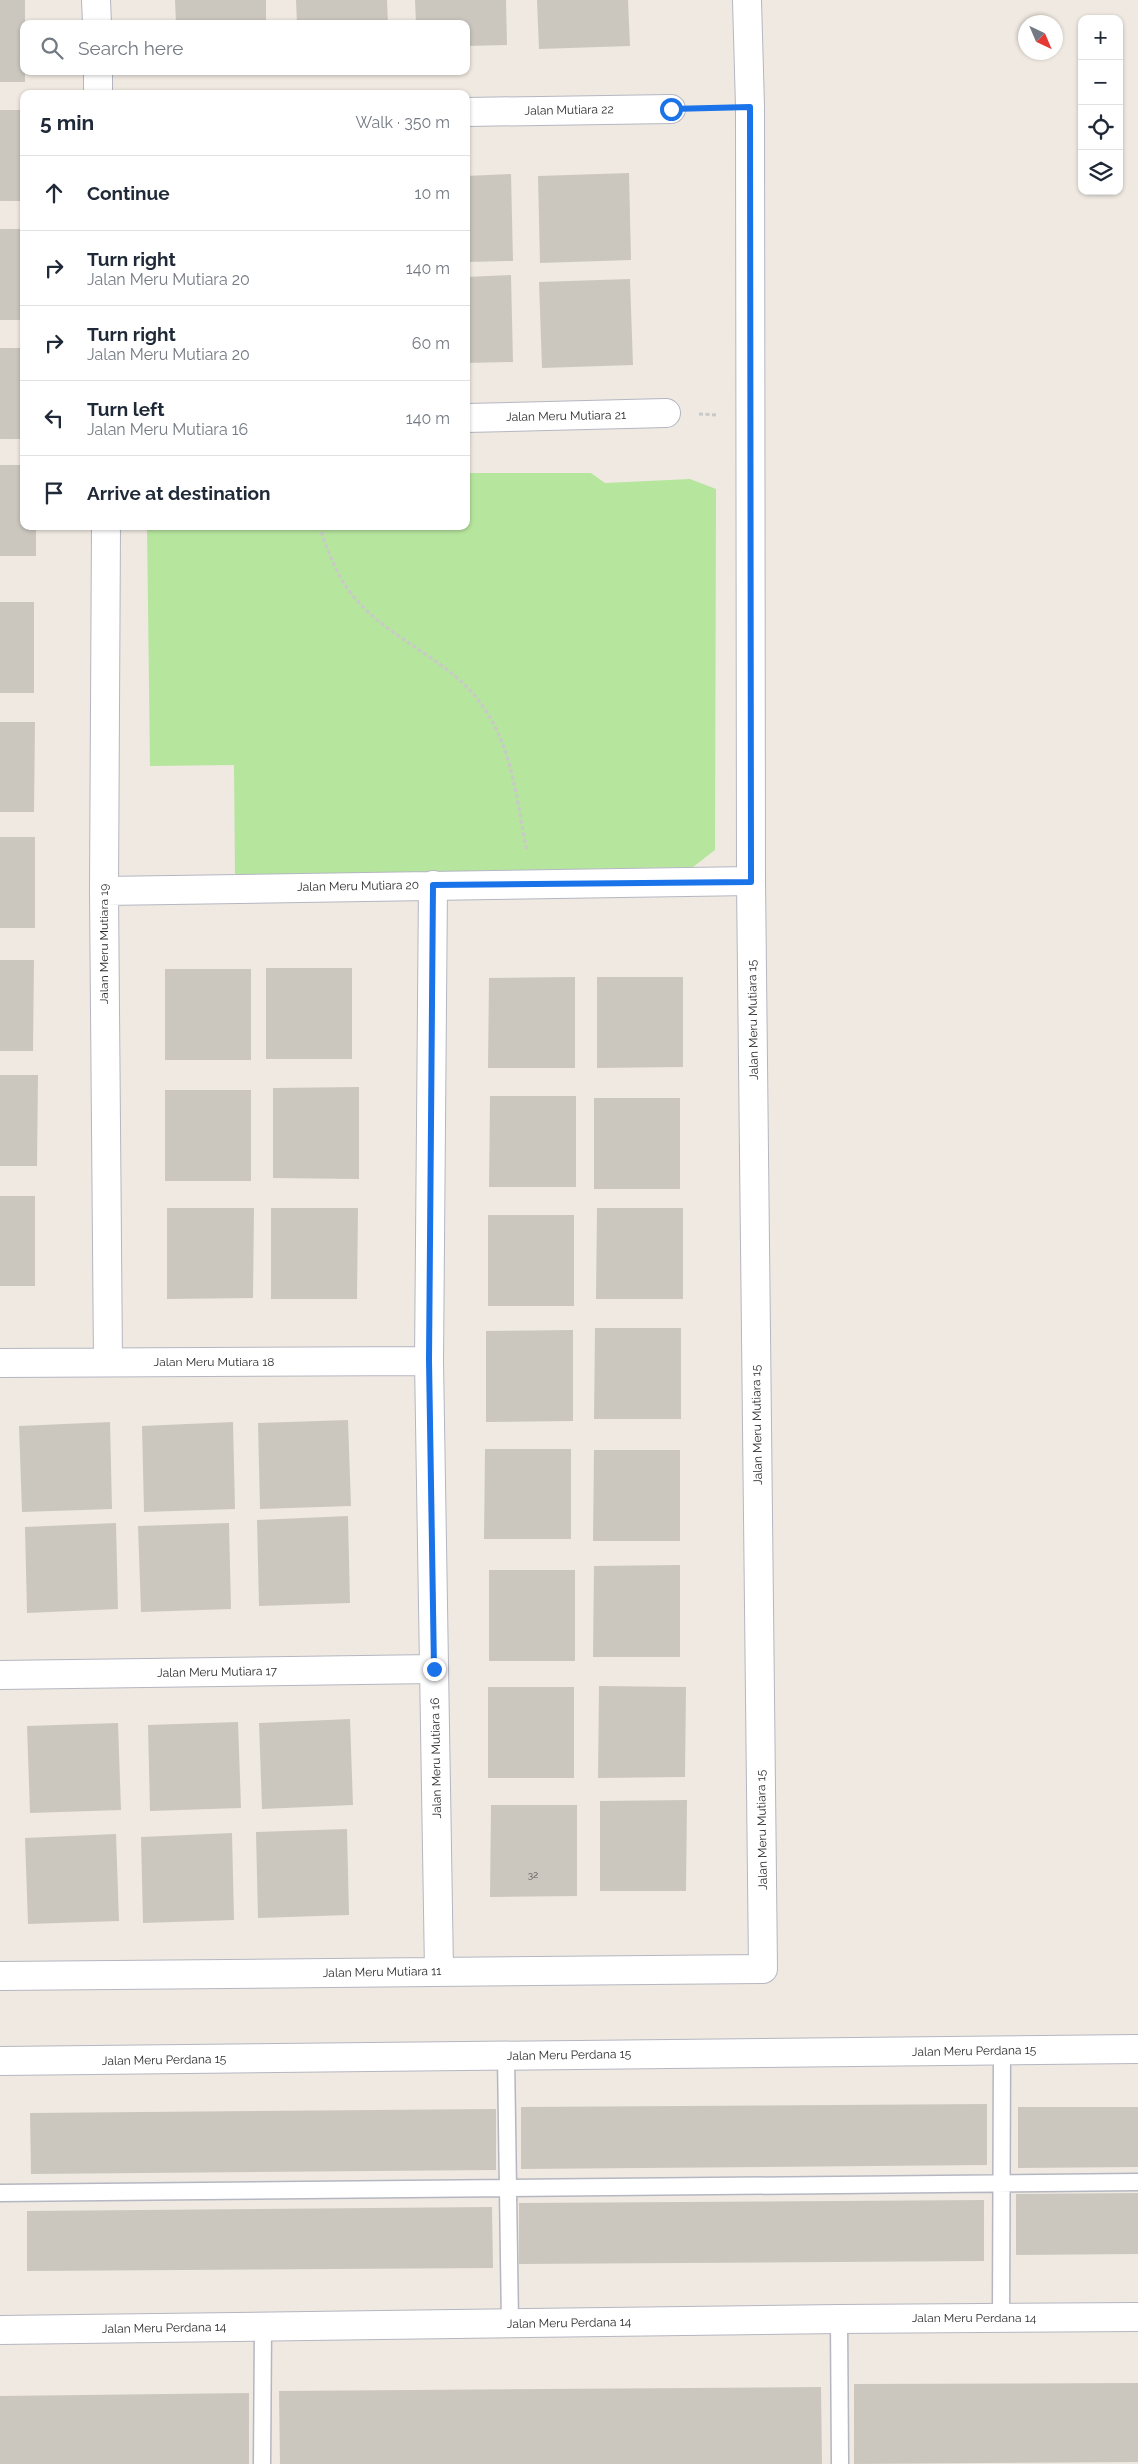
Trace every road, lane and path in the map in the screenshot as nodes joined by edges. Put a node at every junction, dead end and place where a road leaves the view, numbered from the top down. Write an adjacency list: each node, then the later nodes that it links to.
1 (96, 0): 3 (street)
2 (747, 0): 6 (street)
3 (97, 20)
4 (98, 75): 5 (street)
5 (98, 90)
6 (750, 107): 7 (path); 10 (street)
7 (671, 109): 8 (street, Jalan Mutiara 22)
8 (470, 112)
9 (666, 413): 10 (path); 11 (street, Jalan Meru Mutiara 21)
10 (751, 416): 14 (street)
11 (470, 418)
12 (106, 530): 17 (street, Jalan Meru Mutiara 19)
13 (321, 530): 15 (path)
14 (751, 882): 15 (street, Jalan Meru Mutiara 20); 23 (street, Jalan Meru Mutiara 15)
15 (535, 884): 16 (street, Jalan Meru Mutiara 20)
16 (433, 885): 17 (street, Jalan Meru Mutiara 20); 18 (street, Jalan Meru Mutiara 16)
17 (104, 891): 19 (street, Jalan Meru Mutiara 19)
18 (429, 1360): 19 (street, Jalan Meru Mutiara 18); 21 (street, Jalan Meru Mutiara 16)
19 (108, 1362): 20 (street, Jalan Meru Mutiara 18)
20 (0, 1363)
21 (434, 1669): 22 (street, Jalan Meru Mutiara 17); 24 (street, Jalan Meru Mutiara 16)
22 (0, 1675)
23 (763, 1968): 24 (street, Jalan Meru Mutiara 11)
24 (439, 1971): 25 (street, Jalan Meru Mutiara 11)
25 (0, 1976)
26 (1138, 2049): 27 (street, Jalan Meru Perdana 15)
27 (1002, 2051): 28 (street, Jalan Meru Perdana 15); 31 (lane)
28 (506, 2056): 29 (street, Jalan Meru Perdana 15); 32 (lane)
29 (0, 2061)
30 (1138, 2182): 31 (lane)
31 (1002, 2183): 32 (lane); 36 (lane)
32 (508, 2188): 33 (lane); 37 (lane)
33 (0, 2193)
34 (1138, 2317): 36 (street, Jalan Meru Perdana 14)
35 (839, 2318): 36 (street, Jalan Meru Perdana 14); 37 (street, Jalan Meru Perdana 14); 41 (lane)
36 (1001, 2318)
37 (510, 2324): 38 (street, Jalan Meru Perdana 14)
38 (263, 2327): 39 (street, Jalan Meru Perdana 14); 40 (lane)
39 (0, 2330)
40 (262, 2464)
41 (840, 2464)

